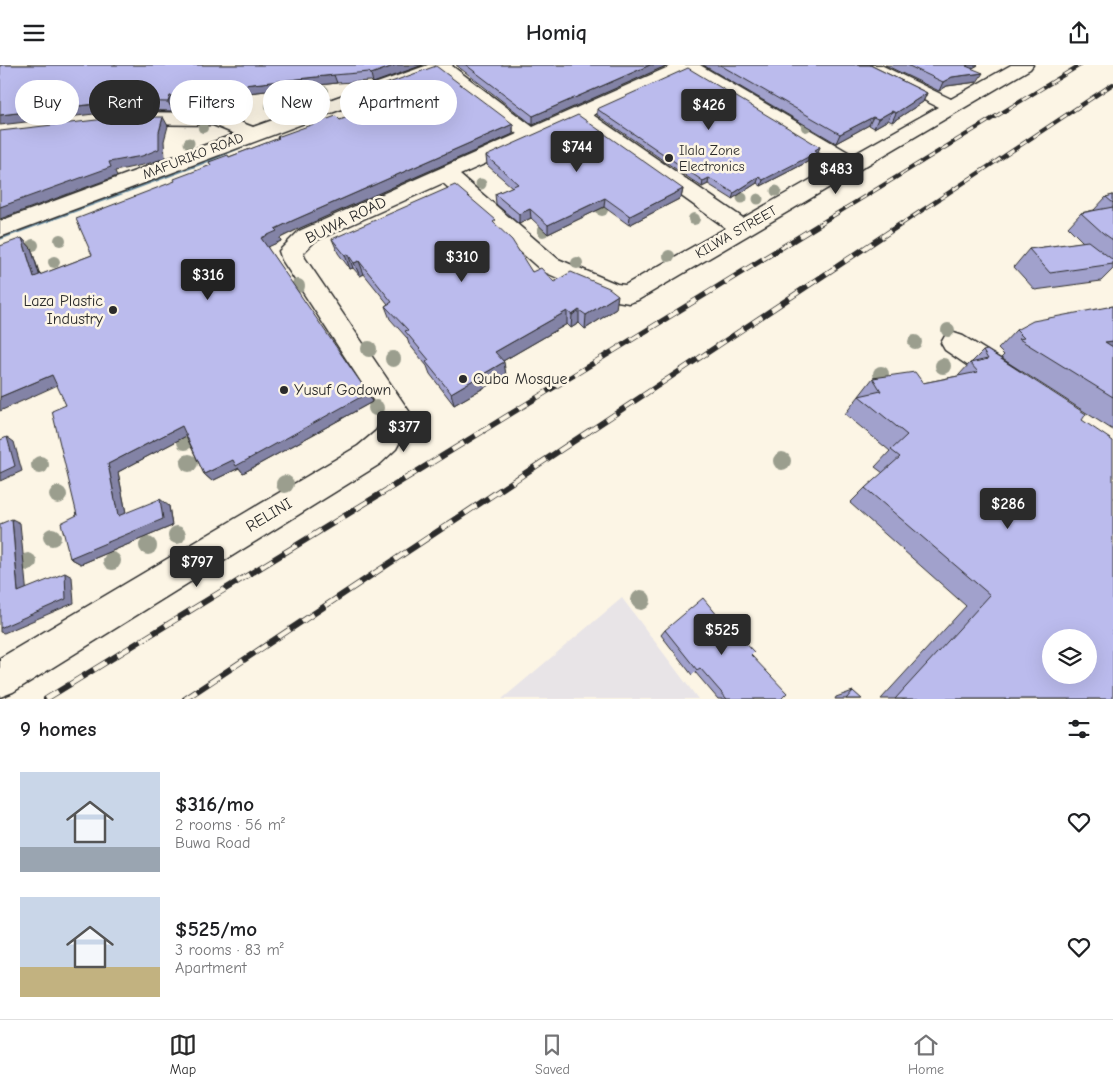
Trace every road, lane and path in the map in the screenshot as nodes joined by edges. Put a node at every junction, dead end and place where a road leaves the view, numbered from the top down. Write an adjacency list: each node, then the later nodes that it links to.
1 (687, 65): 6 (street, BUWA ROAD); 10 (street)
2 (867, 65): 5 (street)
3 (1024, 65): 5 (street, KILWA STREET)
4 (442, 66): 8 (street, MAFURIKO ROAD); 9 (street)
5 (952, 107): 10 (street, KILWA STREET)
6 (578, 113): 9 (street, BUWA ROAD); 12 (street)
7 (160, 119): 8 (street)
8 (253, 134): 13 (street, MAFURIKO ROAD)
9 (530, 134): 11 (street, BUWA ROAD)
10 (853, 164): 12 (street, KILWA STREET)
11 (445, 173): 12 (street, KILWA STREET); 16 (street, BUWA ROAD)
12 (742, 228)
13 (0, 229)
14 (954, 343): 15 (street)
15 (1026, 390)
16 (399, 417): 17 (street, RELINI)
17 (0, 679)

